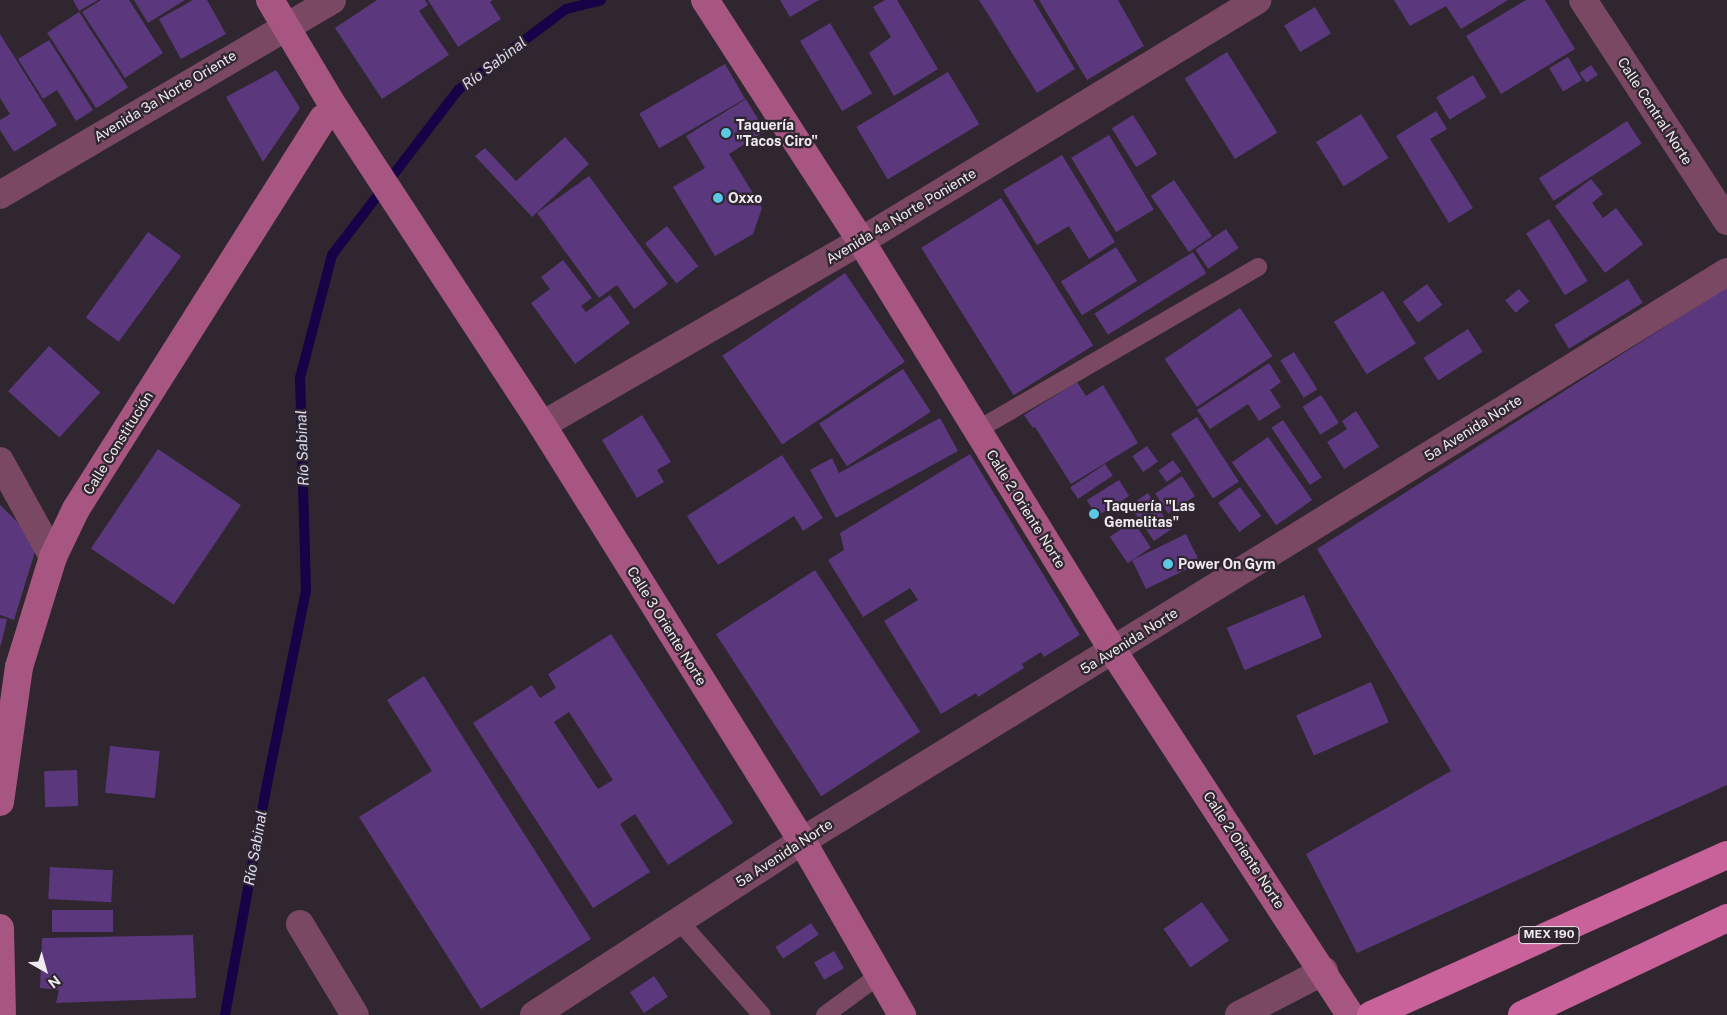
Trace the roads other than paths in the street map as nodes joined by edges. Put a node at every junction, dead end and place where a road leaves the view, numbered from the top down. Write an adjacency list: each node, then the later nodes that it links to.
1 (270, 0): 6 (main road)
2 (332, 0): 6 (street, Avenida 3a Norte Oriente)
3 (705, 0): 10 (main road, Calle 2 Oriente Norte)
4 (1256, 0): 10 (street, Avenida 4a Norte Poniente)
5 (1583, 0): 9 (street, Calle Central Norte)
6 (286, 25): 8 (street, Avenida 3a Norte Oriente); 13 (main road, Calle 3 Oriente Norte)
7 (323, 119): 16 (main road, Calle Constitución)
8 (0, 194)
9 (1727, 221)
10 (861, 241): 13 (street, Avenida 4a Norte Poniente); 14 (main road, Calle 2 Oriente Norte)
11 (1258, 267): 14 (lane)
12 (1727, 272): 17 (street, 5a Avenida Norte)
13 (542, 425): 19 (main road, Calle 3 Oriente Norte)
14 (977, 430): 17 (main road, Calle 2 Oriente Norte)
15 (0, 461): 16 (street)
16 (53, 557): 18 (main road, Calle Constitución)
17 (1113, 650): 19 (street, 5a Avenida Norte); 25 (main road, Calle 2 Oriente Norte)
18 (0, 802)
19 (802, 841): 22 (street, 5a Avenida Norte); 26 (main road, Calle 3 Oriente Norte)
20 (1727, 855): 35 (main road, MEX 190)
21 (1727, 918): 36 (main road)
22 (679, 921): 29 (street, 5a Avenida Norte); 30 (lane)
23 (300, 924): 28 (street)
24 (1, 931): 27 (main road)
25 (1324, 971): 33 (street); 34 (main road, Calle 2 Oriente Norte)
26 (878, 976): 31 (lane); 32 (main road, Calle 3 Oriente Norte)
27 (2, 1015)
28 (355, 1015)
29 (534, 1015)
30 (762, 1015)
31 (825, 1015)
32 (902, 1015)
33 (1239, 1015)
34 (1350, 1015)
35 (1371, 1015)
36 (1522, 1015)

